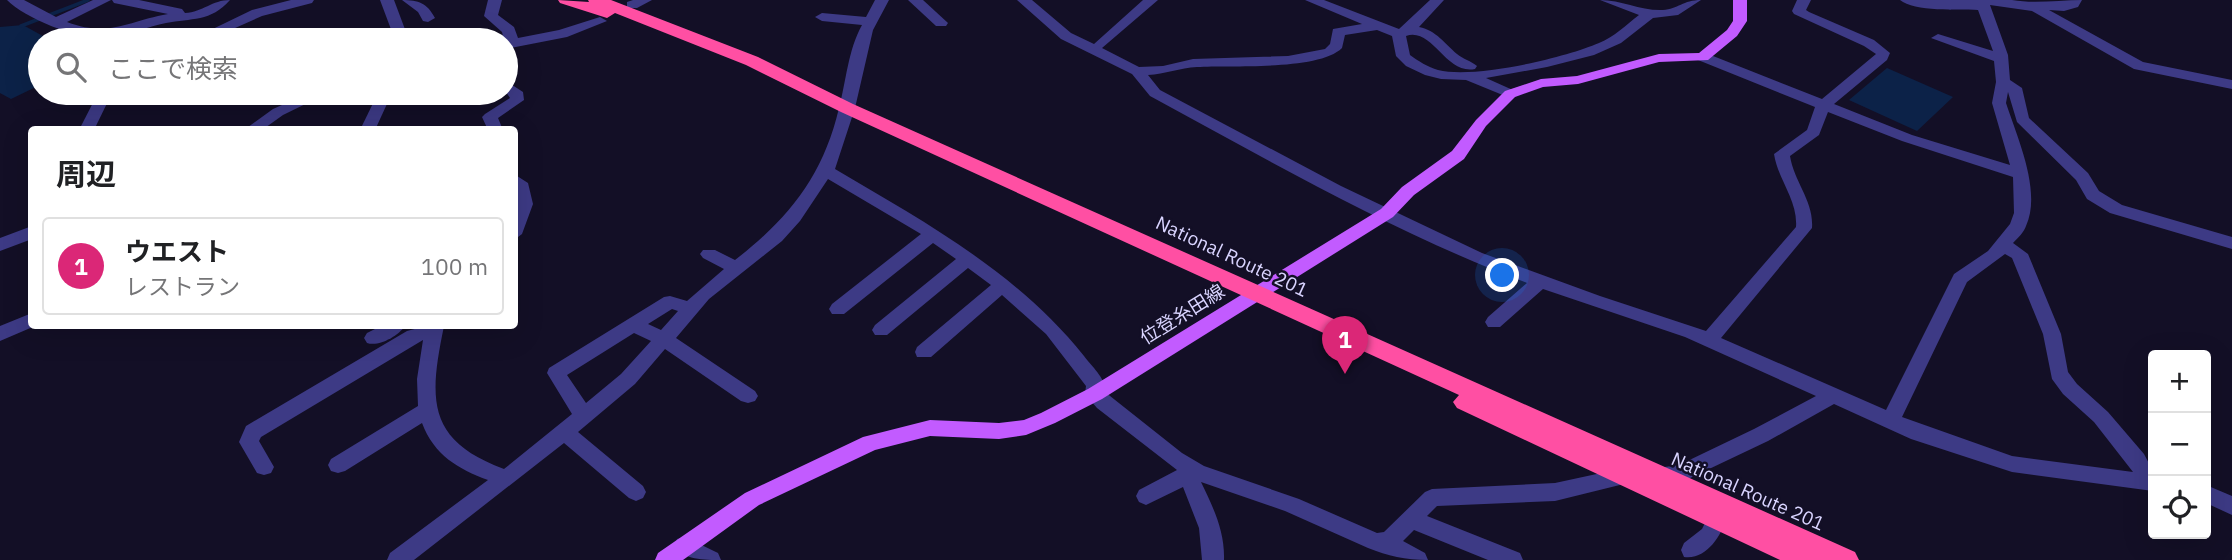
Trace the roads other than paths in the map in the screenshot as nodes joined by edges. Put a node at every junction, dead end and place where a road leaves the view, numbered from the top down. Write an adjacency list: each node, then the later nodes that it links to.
1 (14, 0): 29 (street)
2 (104, 0): 29 (street)
3 (119, 0): 28 (street)
4 (223, 0): 28 (street)
5 (307, 0): 35 (street)
6 (387, 0): 36 (street)
7 (409, 0): 27 (street)
8 (495, 0): 37 (street)
9 (566, 0): 55 (highway, National Route 201)
10 (881, 0): 30 (street)
11 (915, 0): 31 (street)
12 (1024, 0): 39 (street)
13 (1151, 0): 42 (street)
14 (1312, 0): 32 (street)
15 (1437, 0): 38 (street)
16 (1607, 0): 26 (street)
17 (1695, 0): 26 (street)
18 (1740, 0): 43 (main road)
19 (1804, 0): 54 (street)
20 (1907, 0): 22 (street)
21 (2075, 0): 24 (street)
22 (1984, 2): 24 (street); 44 (street)
23 (838, 4): 30 (street)
24 (2029, 6): 48 (street)
25 (598, 10): 41 (street); 55 (highway, National Route 201)
26 (1648, 15): 45 (street)
27 (428, 18)
28 (181, 19): 34 (street)
29 (55, 22): 33 (street)
30 (870, 22): 55 (street)
31 (940, 23)
32 (1378, 26): 38 (street); 46 (street)
33 (72, 28)
34 (130, 28)
35 (224, 28)
36 (398, 28)
37 (506, 28)
38 (1405, 32): 45 (street); 45 (street)
39 (1066, 36): 42 (street); 46 (street)
40 (1938, 38): 44 (street)
41 (518, 43)
42 (1101, 44): 46 (street)
43 (1703, 57): 49 (main road, 位登糸田線); 54 (street)
44 (2002, 59): 47 (street)
45 (1469, 70): 49 (street)
46 (1141, 71): 63 (street)
47 (2003, 82): 61 (street); 67 (street)
48 (2232, 85)
49 (1510, 94): 63 (main road, 位登糸田線)
50 (99, 105): 56 (street)
51 (294, 105): 57 (street)
52 (378, 105): 58 (street)
53 (509, 105): 59 (street)
54 (1823, 105): 61 (street); 88 (street)
55 (846, 112): 60 (street); 75 (highway, National Route 201)
56 (88, 126)
57 (257, 126)
58 (369, 126)
59 (494, 126)
60 (826, 172): 66 (street); 72 (street)
61 (2021, 174): 68 (street)
62 (518, 182): 64 (street)
63 (1387, 213): 73 (street); 75 (main road, 位登糸田線)
64 (518, 223)
65 (28, 234): 69 (street)
66 (933, 234): 71 (street); 77 (street)
67 (2232, 243)
68 (2003, 244): 95 (street); 103 (street)
69 (0, 245)
70 (709, 254): 72 (street)
71 (967, 259): 74 (street); 84 (street)
72 (736, 268): 76 (street)
73 (1539, 282): 79 (street); 88 (street)
74 (1003, 286): 89 (street); 90 (street)
75 (1249, 296): 90 (main road, 位登糸田線); 100 (highway, National Route 201); 101 (highway, National Route 201)
76 (691, 309): 80 (street); 87 (street)
77 (838, 309)
78 (28, 320): 85 (street)
79 (1494, 322)
80 (633, 325): 87 (street); 94 (street)
81 (390, 329): 86 (street)
82 (432, 329): 98 (street)
83 (434, 329): 93 (street)
84 (881, 330)
85 (0, 334)
86 (373, 338)
87 (664, 339): 91 (street); 94 (street)
88 (1710, 341): 92 (street)
89 (924, 352)
90 (1095, 394): 99 (street); 112 (main road, 位登糸田線)
91 (748, 396)
92 (1832, 396): 95 (street); 101 (street)
93 (427, 410): 97 (street); 102 (street)
94 (583, 414): 96 (street)
95 (1890, 421): 104 (street)
96 (563, 430): 102 (street); 105 (street)
97 (338, 465)
98 (264, 467)
99 (1188, 471): 106 (street); 111 (street); 117 (street)
100 (1620, 475): 101 (street); 109 (street); 110 (highway, National Route 201)
101 (1656, 475): 121 (highway, National Route 201)
102 (505, 478): 114 (street)
103 (2148, 478)
104 (2148, 483)
105 (636, 492)
106 (1146, 496)
107 (2211, 496): 108 (street)
108 (2232, 506)
109 (1411, 519): 111 (street); 119 (street)
110 (1717, 519): 113 (street); 120 (highway, National Route 201)
111 (1385, 541): 118 (street)
112 (685, 546): 115 (main road, 位登糸田線); 116 (street)
113 (1692, 550)
114 (398, 560)
115 (666, 560)
116 (710, 560)
117 (1213, 560)
118 (1417, 560)
119 (1512, 560)
120 (1806, 560)
121 (1846, 560)

